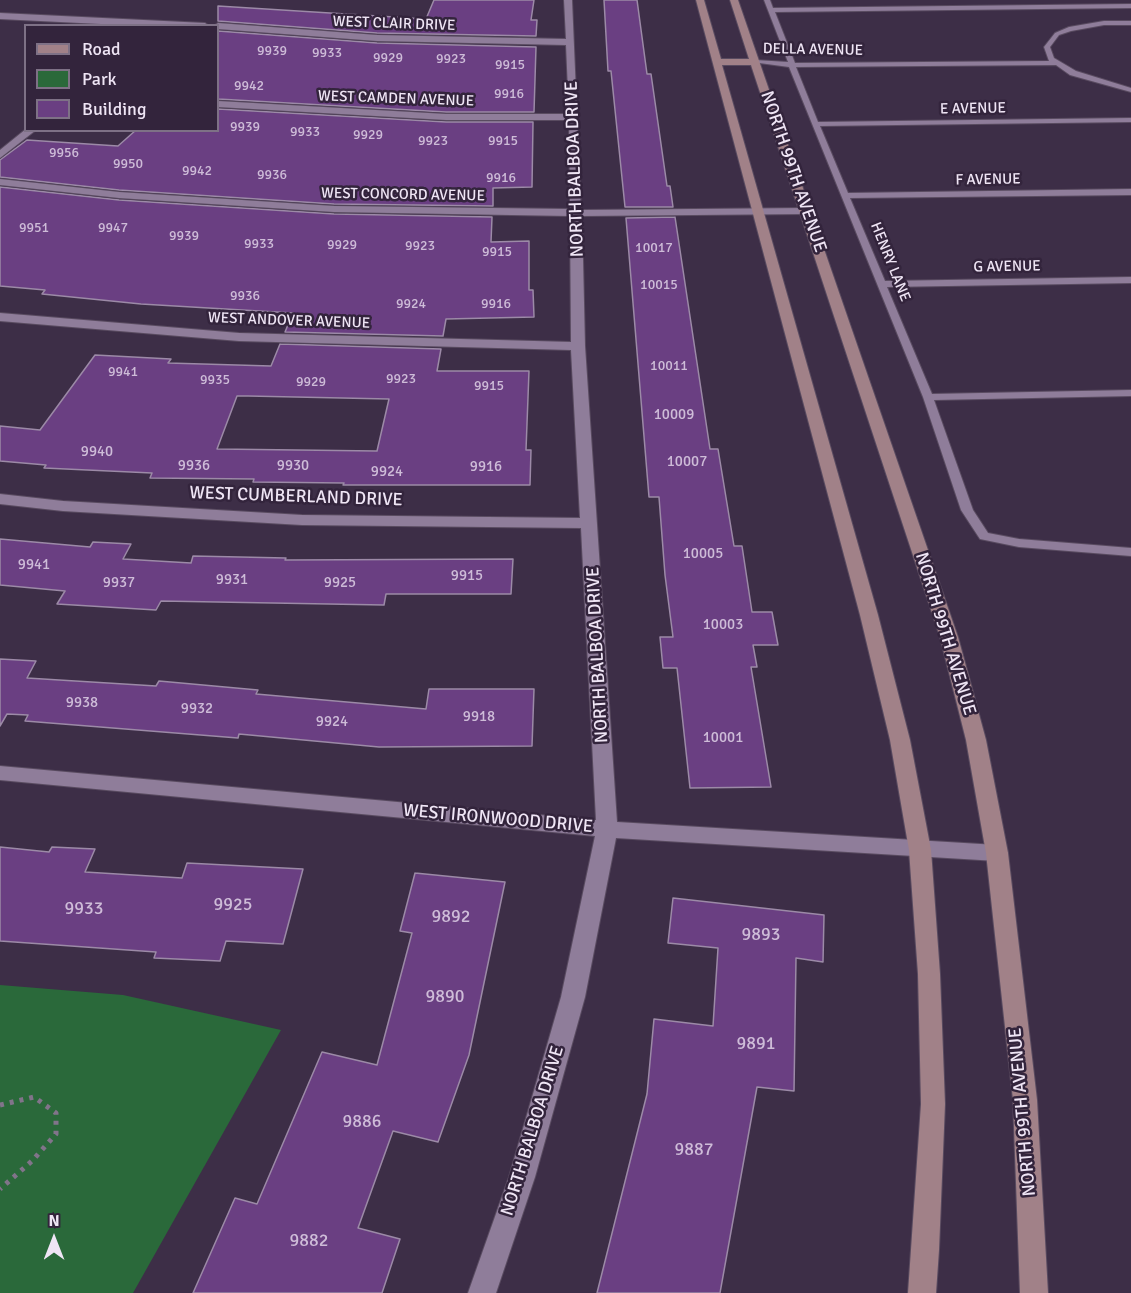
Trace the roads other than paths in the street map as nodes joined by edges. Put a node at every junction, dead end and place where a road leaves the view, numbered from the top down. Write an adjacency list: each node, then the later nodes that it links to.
1 (568, 0): 12 (street, NORTH BALBOA DRIVE)
2 (700, 0): 14 (main road)
3 (735, 0): 15 (main road, NORTH 99TH AVENUE)
4 (767, 0): 7 (lane, HENRY LANE)
5 (1131, 6): 6 (lane)
6 (1108, 7): 7 (lane); 9 (lane)
7 (772, 10): 16 (lane, HENRY LANE)
8 (0, 16): 10 (street)
9 (1128, 22): 13 (lane)
10 (164, 24)
11 (219, 26): 12 (street, WEST CLAIR DRIVE)
12 (571, 42): 20 (street, NORTH BALBOA DRIVE)
13 (1049, 56): 16 (lane, DELLA AVENUE); 17 (lane)
14 (717, 62): 15 (main road); 29 (main road)
15 (755, 62): 16 (lane, DELLA AVENUE); 28 (main road, NORTH 99TH AVENUE)
16 (793, 62): 17 (lane, DELLA AVENUE); 22 (lane, HENRY LANE)
17 (1056, 63): 18 (lane)
18 (1131, 90)
19 (219, 104): 20 (street, WEST CAMDEN AVENUE)
20 (574, 117): 30 (street, NORTH BALBOA DRIVE)
21 (1131, 120): 22 (lane, E AVENUE)
22 (814, 124): 27 (lane, HENRY LANE)
23 (28, 132): 24 (street)
24 (0, 154)
25 (0, 182): 30 (street, WEST CONCORD AVENUE)
26 (1131, 192): 27 (lane, F AVENUE)
27 (846, 196): 32 (lane, HENRY LANE)
28 (806, 211): 29 (street, WEST CONCORD AVENUE); 43 (main road, NORTH 99TH AVENUE)
29 (759, 212): 30 (street, WEST CONCORD AVENUE); 42 (main road)
30 (577, 213): 34 (street, NORTH BALBOA DRIVE)
31 (1131, 280): 32 (lane, G AVENUE)
32 (884, 285): 36 (lane, HENRY LANE)
33 (0, 317): 34 (street, WEST ANDOVER AVENUE)
34 (578, 346): 38 (street, NORTH BALBOA DRIVE)
35 (1131, 393): 36 (lane)
36 (928, 397): 39 (lane, HENRY LANE)
37 (0, 499): 38 (street, WEST CUMBERLAND DRIVE)
38 (590, 523): 41 (street, NORTH BALBOA DRIVE)
39 (1131, 552)
40 (0, 773): 41 (street, WEST IRONWOOD DRIVE)
41 (607, 829): 42 (street, WEST IRONWOOD DRIVE); 44 (street, NORTH BALBOA DRIVE)
42 (920, 850): 43 (street, WEST IRONWOOD DRIVE); 45 (main road)
43 (997, 853): 46 (main road, NORTH 99TH AVENUE)
44 (482, 1293)
45 (922, 1293)
46 (1034, 1293)

